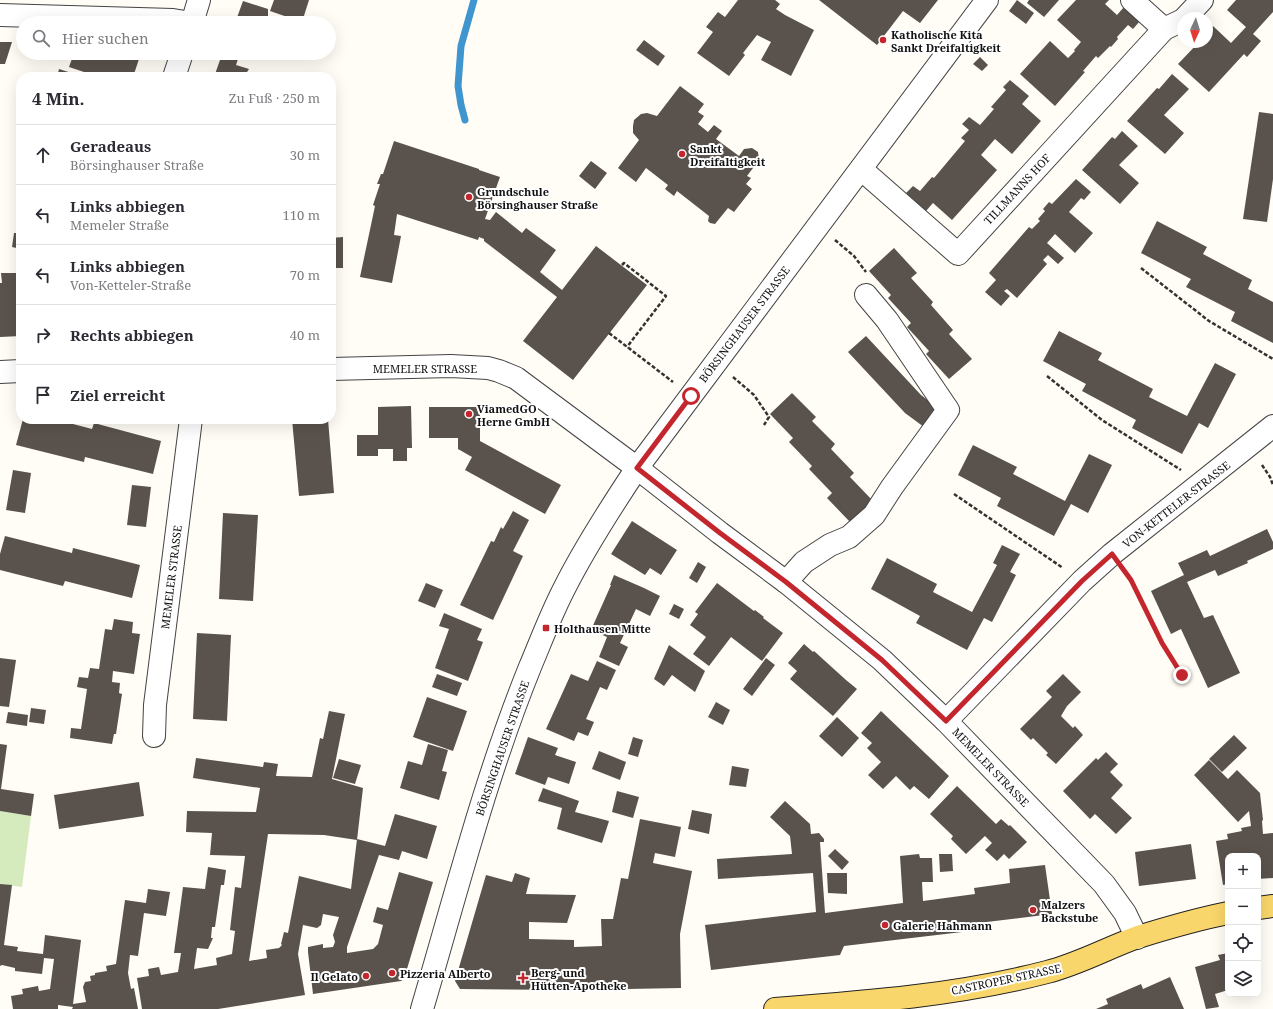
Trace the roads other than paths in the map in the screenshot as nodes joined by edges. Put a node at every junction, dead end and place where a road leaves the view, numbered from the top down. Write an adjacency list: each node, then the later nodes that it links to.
1 (199, 0): 8 (street)
2 (987, 0): 12 (street, BÖRSINGHAUSER STRASSE)
3 (1132, 0): 9 (street, TILLMANNS HOF)
4 (1202, 0): 5 (street)
5 (1191, 12)
6 (0, 15): 7 (street)
7 (35, 16)
8 (193, 16)
9 (1174, 25): 12 (street, TILLMANNS HOF)
10 (180, 60): 11 (street)
11 (176, 72)
12 (861, 169): 19 (street, BÖRSINGHAUSER STRASSE)
13 (866, 295): 20 (street)
14 (336, 369): 19 (street, MEMELER STRASSE)
15 (16, 371): 16 (street)
16 (0, 372)
17 (190, 424): 22 (street, MEMELER STRASSE)
18 (1273, 426): 21 (street, VON-KETTELER-STRASSE)
19 (637, 468): 20 (street, MEMELER STRASSE); 27 (street, BÖRSINGHAUSER STRASSE)
20 (786, 582): 21 (street, MEMELER STRASSE)
21 (946, 721): 26 (street, MEMELER STRASSE)
22 (154, 736)
23 (1273, 906): 24 (main road)
24 (1261, 908)
25 (1225, 914): 26 (main road, CASTROPER STRASSE)
26 (1137, 938): 28 (main road, CASTROPER STRASSE)
27 (422, 1009)
28 (775, 1009)

